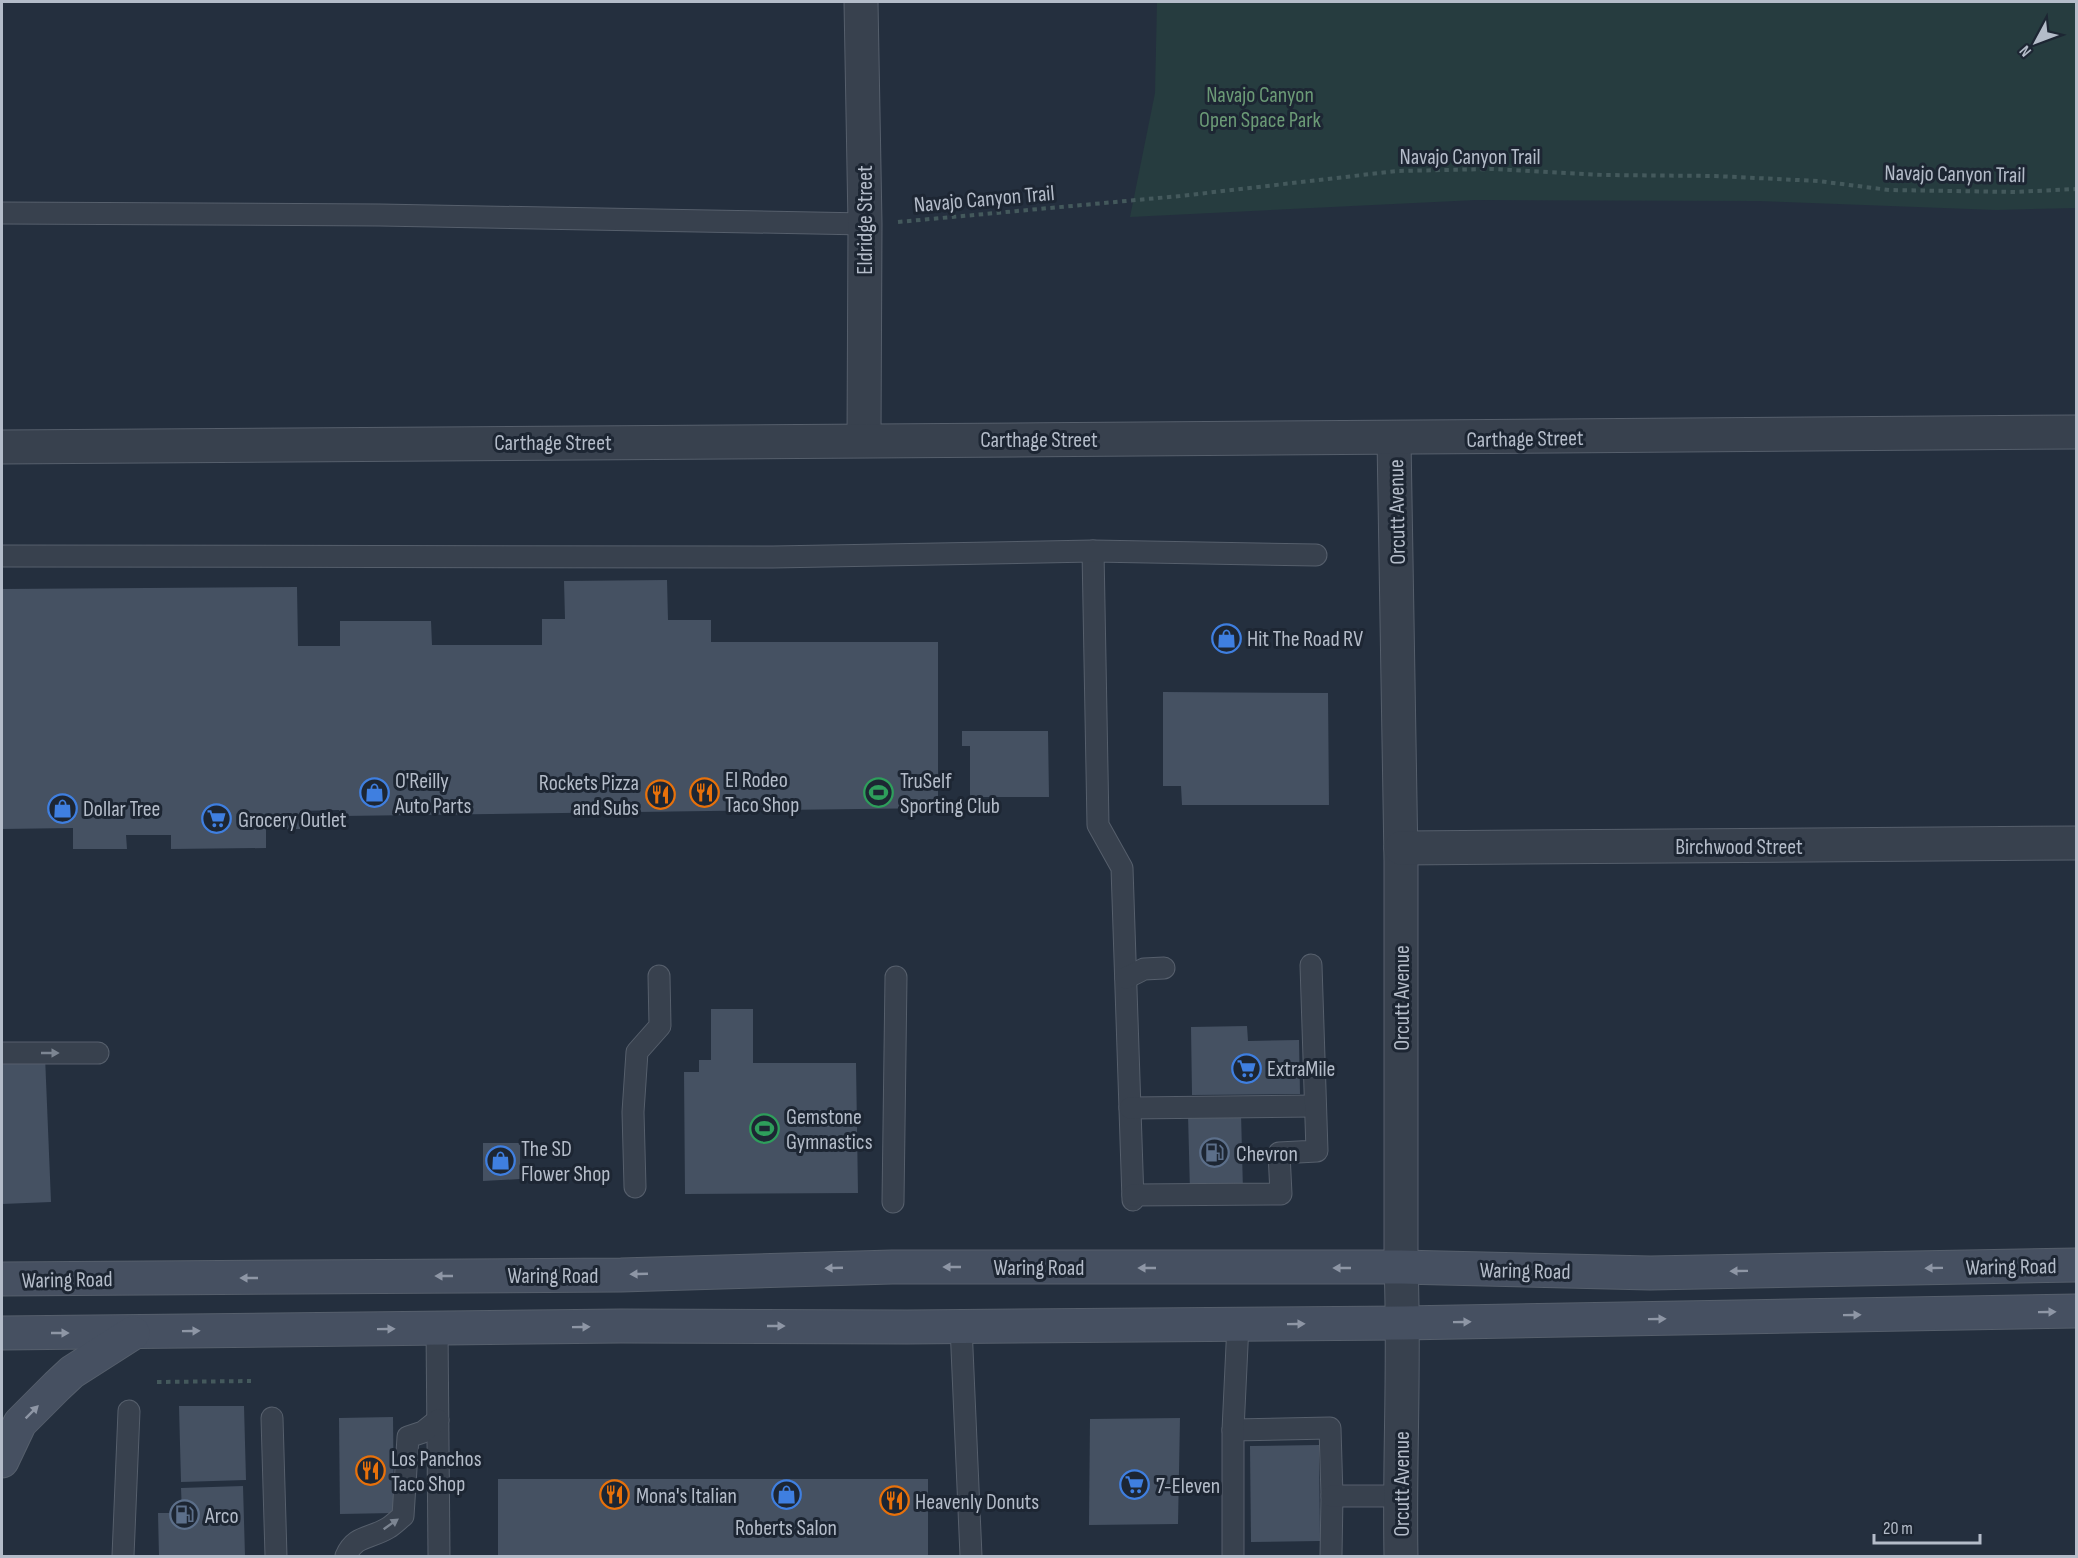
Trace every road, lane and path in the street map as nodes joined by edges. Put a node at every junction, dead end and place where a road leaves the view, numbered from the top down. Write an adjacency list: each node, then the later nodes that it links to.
1 (861, 2): 4 (street, Eldridge Street)
2 (2076, 189): 4 (path, Navajo Canyon Trail)
3 (2, 213): 4 (lane)
4 (865, 224): 6 (street, Eldridge Street)
5 (2076, 432): 7 (street, Carthage Street)
6 (864, 439): 7 (street, Carthage Street); 8 (street, Carthage Street)
7 (1394, 439): 13 (street, Orcutt Avenue)
8 (2, 447)
9 (1093, 551): 10 (lane); 11 (lane); 18 (lane)
10 (1316, 555)
11 (2, 556)
12 (2076, 843): 13 (street, Birchwood Street)
13 (1401, 848): 26 (street, Orcutt Avenue)
14 (1311, 965): 21 (lane)
15 (1164, 968): 18 (lane)
16 (659, 976): 23 (lane)
17 (896, 977): 24 (lane)
18 (1126, 978): 22 (lane)
19 (2, 1053): 20 (lane, one-way to 20)
20 (98, 1053)
21 (1315, 1106): 22 (lane); 22 (lane)
22 (1130, 1108)
23 (635, 1187)
24 (893, 1202)
25 (2076, 1265): 26 (main road, Waring Road, one-way to 26)
26 (1401, 1267): 27 (main road, Waring Road, one-way to 27); 29 (street, Orcutt Avenue)
27 (2, 1279)
28 (2076, 1311): 29 (main road, Waring Road, one-way to 28)
29 (1403, 1323): 30 (main road, Waring Road, one-way to 29); 43 (street, Orcutt Avenue)
30 (1238, 1324): 31 (main road, Waring Road); 40 (lane)
31 (961, 1326): 32 (main road, Waring Road, one-way to 31); 48 (lane)
32 (437, 1328): 34 (main road, Waring Road, one-way to 32); 39 (lane)
33 (2, 1333): 34 (main road, Waring Road, one-way to 34)
34 (133, 1333): 41 (main road, one-way to 34)
35 (251, 1381): 36 (path)
36 (158, 1383)
37 (129, 1411): 44 (lane)
38 (272, 1418): 45 (lane)
39 (438, 1420): 46 (lane, one-way to 39); 47 (lane)
40 (1233, 1430): 42 (lane); 49 (lane)
41 (2, 1461)
42 (1332, 1496): 43 (lane); 50 (lane)
43 (1400, 1496): 51 (street, Orcutt Avenue)
44 (123, 1557)
45 (276, 1557)
46 (346, 1557)
47 (439, 1557)
48 (971, 1557)
49 (1233, 1557)
50 (1330, 1557)
51 (1401, 1557)

